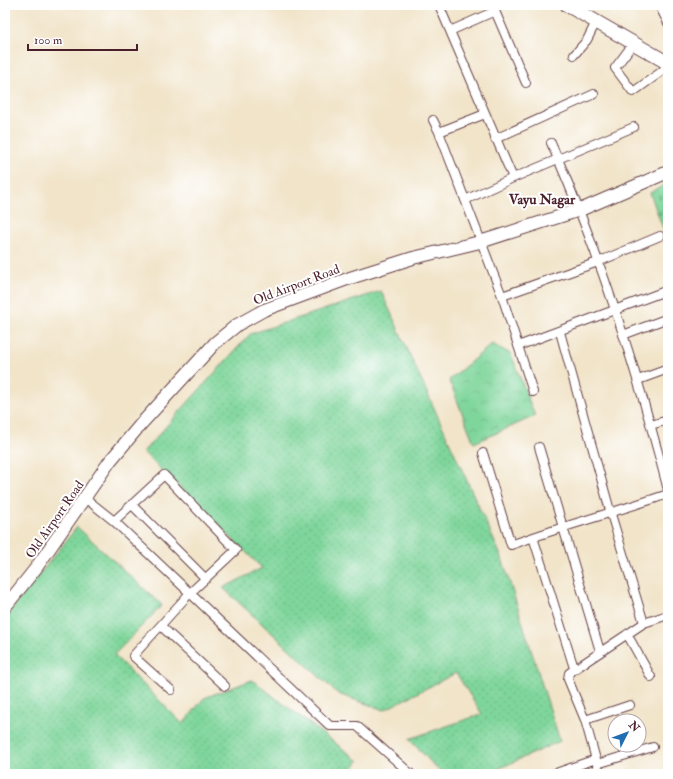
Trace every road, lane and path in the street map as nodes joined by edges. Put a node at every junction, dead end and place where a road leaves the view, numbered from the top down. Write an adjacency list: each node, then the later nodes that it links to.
1 (439, 5): 8 (street)
2 (567, 5): 6 (main road)
3 (582, 5): 10 (main road)
4 (659, 5): 7 (street)
5 (497, 8): 8 (street); 13 (street)
6 (596, 22): 9 (main road); 11 (street)
7 (668, 23)
8 (450, 31): 15 (street)
9 (633, 44): 12 (main road); 12 (street)
10 (668, 53)
11 (574, 55)
12 (668, 64)
13 (526, 83)
14 (594, 94): 19 (street)
15 (485, 114): 18 (street); 19 (street)
16 (434, 120): 18 (street)
17 (634, 127): 21 (street)
18 (439, 132): 24 (street)
19 (495, 139): 23 (street)
20 (551, 143): 21 (street)
21 (558, 159): 23 (street); 25 (street)
22 (668, 172): 25 (main road, Old Airport Road)
23 (513, 178): 24 (street)
24 (465, 200): 27 (street)
25 (580, 210): 27 (main road, Old Airport Road); 28 (street)
26 (660, 236): 28 (street)
27 (480, 242): 30 (street); 46 (main road, Old Airport Road)
28 (598, 262): 30 (street); 31 (street)
29 (668, 290): 31 (street)
30 (502, 296): 35 (street)
31 (614, 310): 33 (street); 34 (street)
32 (668, 318): 34 (street)
33 (560, 332): 35 (street); 48 (street)
34 (623, 335): 37 (street)
35 (518, 346): 38 (street)
36 (668, 368): 37 (street)
37 (638, 380): 40 (street)
38 (533, 392)
39 (668, 420): 40 (street)
40 (651, 425): 43 (street)
41 (539, 447): 50 (street)
42 (483, 454): 51 (street)
43 (667, 479): 44 (street)
44 (668, 490)
45 (668, 494): 48 (street)
46 (85, 498): 49 (street); 54 (main road, Old Airport Road)
47 (132, 505): 49 (street); 52 (street); 52 (street)
48 (611, 514): 50 (street); 56 (street)
49 (114, 521): 53 (street)
50 (563, 527): 51 (street); 59 (street)
51 (533, 537): 60 (street)
52 (206, 579): 53 (street)
53 (189, 594): 57 (street); 68 (street)
54 (5, 608)
55 (668, 615): 56 (street)
56 (644, 623): 58 (street)
57 (161, 626): 62 (street); 63 (street)
58 (627, 634): 59 (street); 61 (street)
59 (600, 651): 60 (street)
60 (574, 668): 65 (street)
61 (651, 677)
62 (225, 686)
63 (171, 690)
64 (630, 705): 65 (street)
65 (585, 720): 67 (street)
66 (653, 747): 67 (street)
67 (596, 762): 69 (street); 70 (street)
68 (411, 774)
69 (553, 774)
70 (600, 774)

